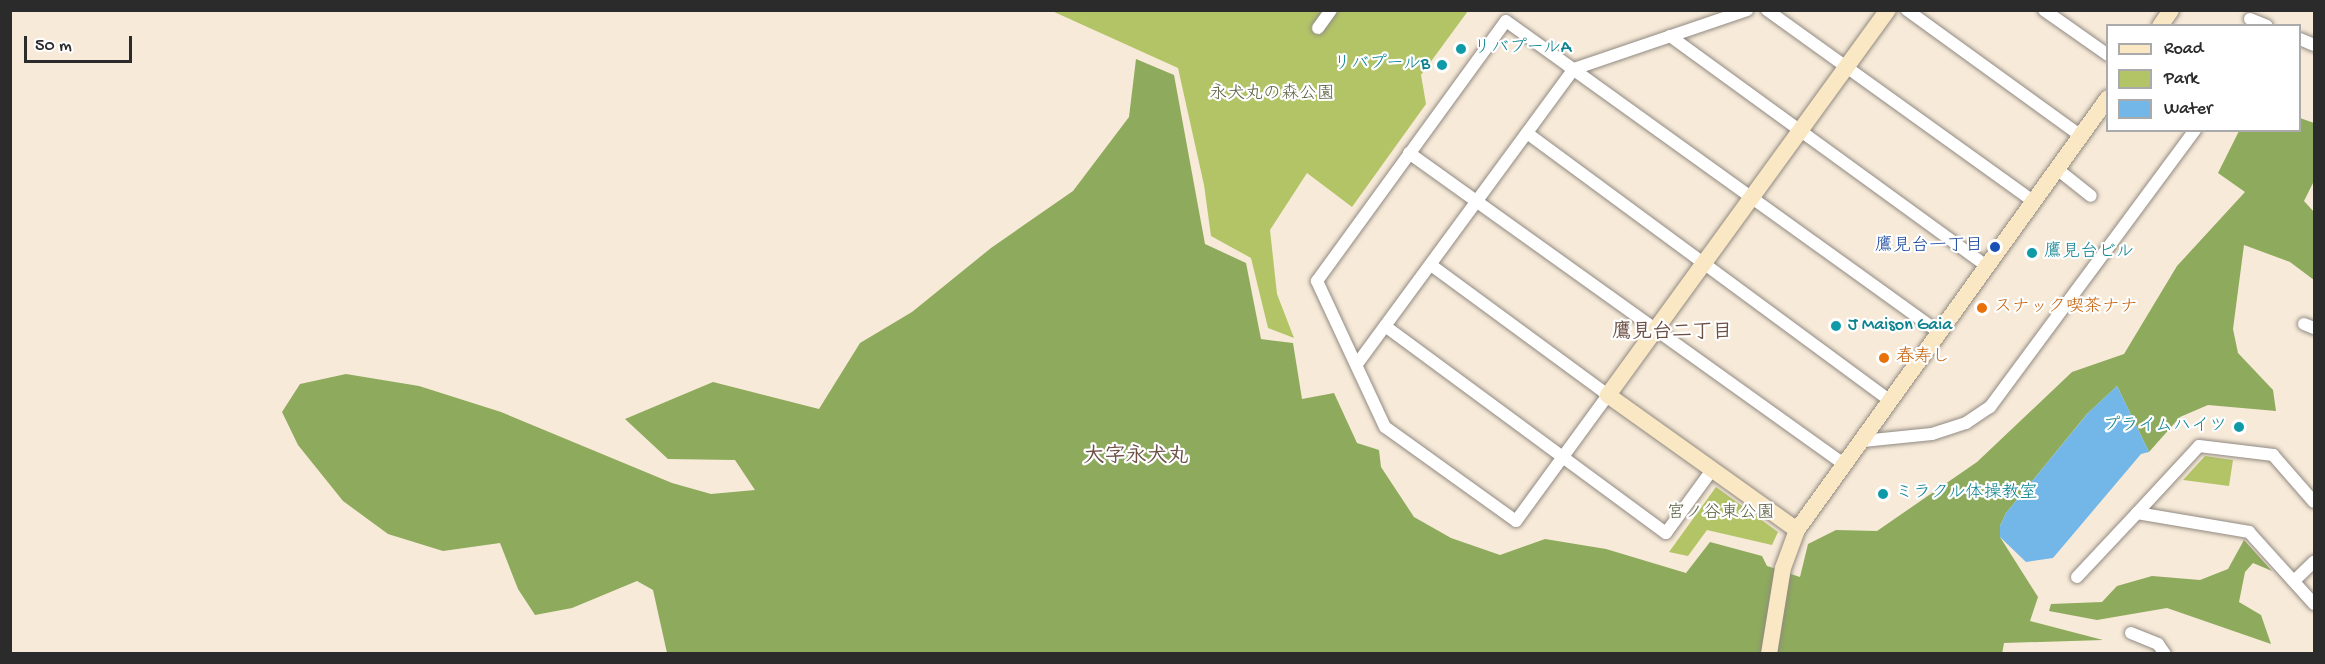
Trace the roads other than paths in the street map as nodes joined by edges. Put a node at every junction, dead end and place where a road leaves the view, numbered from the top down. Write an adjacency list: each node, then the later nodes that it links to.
1 (1331, 10): 9 (street)
2 (1747, 10): 10 (street)
3 (1767, 10): 12 (street)
4 (1888, 10): 12 (street)
5 (1907, 10): 18 (street)
6 (2044, 10): 11 (street)
7 (2171, 10): 8 (street)
8 (2161, 24)
9 (1318, 28)
10 (1670, 36): 13 (street); 17 (street)
11 (2106, 54)
12 (1846, 68): 17 (street); 24 (street)
13 (1575, 69): 16 (street); 19 (street); 22 (street)
14 (2106, 101): 18 (street)
15 (2194, 132): 34 (street)
16 (1527, 133): 23 (street); 25 (street)
17 (1799, 133): 22 (street); 27 (street)
18 (2081, 136): 20 (street)
19 (1409, 153): 23 (street); 31 (street)
20 (2057, 169): 21 (street); 24 (street)
21 (2091, 196)
22 (1751, 199): 25 (street); 30 (street)
23 (1477, 202): 26 (street); 29 (street)
24 (2034, 202): 27 (street)
25 (1704, 264): 29 (street); 33 (street)
26 (1431, 265): 28 (street); 32 (street)
27 (1988, 267): 30 (street)
28 (1385, 326): 31 (street); 35 (street)
29 (1654, 332): 32 (street); 36 (street)
30 (1940, 333): 33 (street)
31 (1357, 364): 35 (street)
32 (1608, 394): 35 (street); 37 (street)
33 (1891, 401): 34 (street)
34 (1863, 441): 36 (street)
35 (1561, 459): 37 (street)
36 (1845, 465): 40 (street)
37 (1712, 470): 40 (street)
38 (2314, 502): 39 (street)
39 (2137, 513): 42 (street); 43 (street)
40 (1797, 530): 46 (street)
41 (2314, 562): 43 (street)
42 (2077, 577)
43 (2294, 581): 44 (street)
44 (2314, 604)
45 (2131, 633): 47 (street)
46 (1769, 654)
47 (2165, 654)

